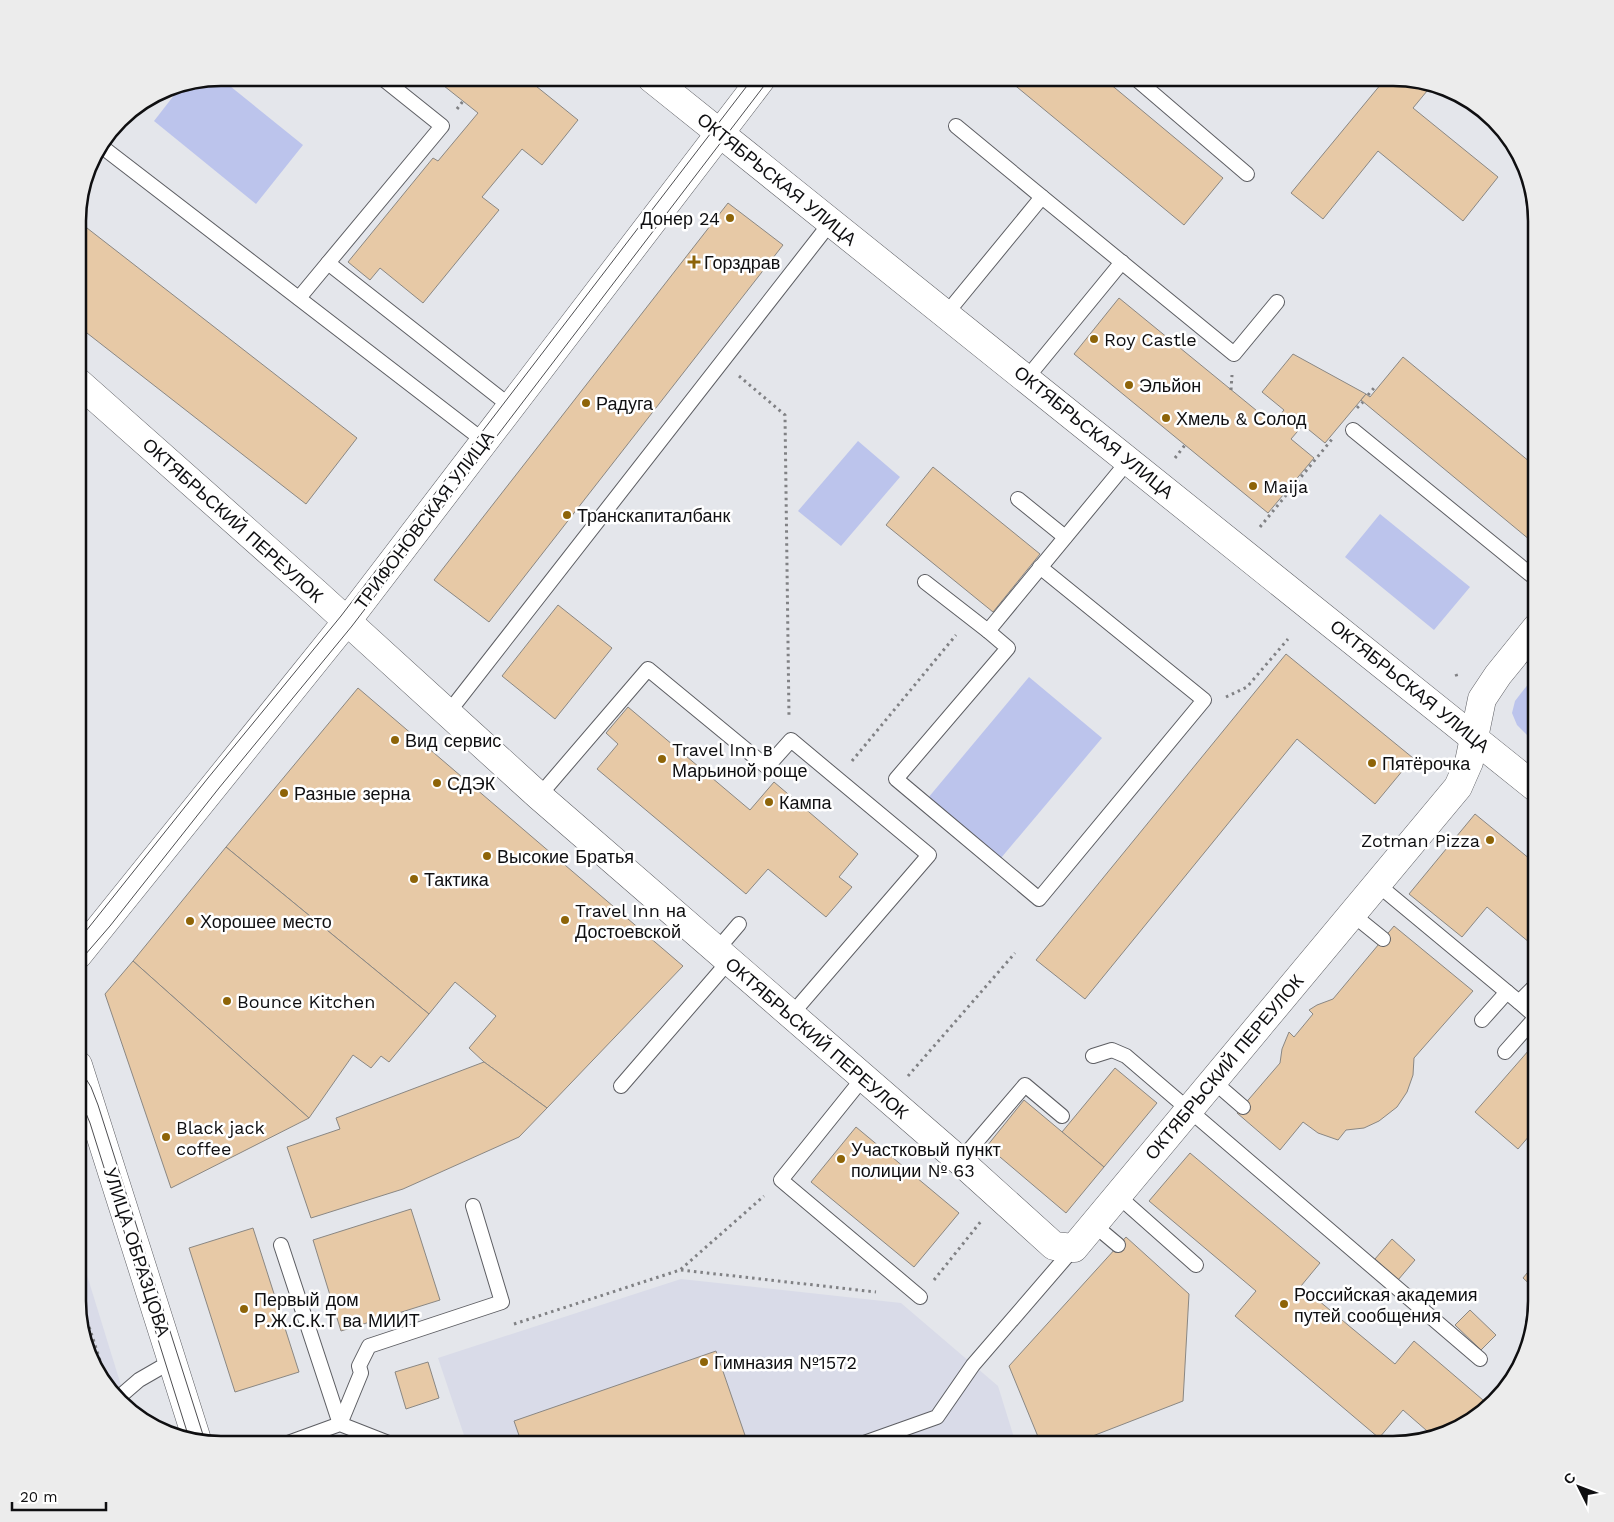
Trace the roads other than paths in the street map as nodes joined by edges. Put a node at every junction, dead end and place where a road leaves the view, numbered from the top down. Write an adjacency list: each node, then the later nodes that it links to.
1 (1145, 86): 8 (lane)
2 (393, 87): 12 (lane)
3 (661, 87): 6 (street, ОКТЯБРЬСКАЯ УЛИЦА)
4 (756, 87): 6 (street, ТРИФОНОВСКАЯ УЛИЦА)
5 (956, 126): 9 (lane)
6 (720, 134): 10 (street, ОКТЯБРЬСКАЯ УЛИЦА); 18 (street, ТРИФОНОВСКАЯ УЛИЦА)
7 (106, 150): 13 (lane)
8 (1247, 174)
9 (1042, 197): 11 (lane); 15 (lane)
10 (830, 222): 15 (street, ОКТЯБРЬСКАЯ УЛИЦА); 30 (lane)
11 (1122, 262): 14 (lane); 16 (lane)
12 (328, 263): 13 (lane); 18 (lane)
13 (300, 298): 20 (lane)
14 (1277, 302)
15 (946, 314): 16 (street, ОКТЯБРЬСКАЯ УЛИЦА)
16 (1026, 379): 21 (street, ОКТЯБРЬСКАЯ УЛИЦА)
17 (87, 390): 27 (street, ОКТЯБРЬСКИЙ ПЕРЕУЛОК)
18 (510, 406): 20 (street, ТРИФОНОВСКАЯ УЛИЦА)
19 (1346, 431): 25 (lane)
20 (484, 441): 27 (street, ТРИФОНОВСКАЯ УЛИЦА)
21 (1129, 460): 23 (lane); 31 (street, ОКТЯБРЬСКАЯ УЛИЦА)
22 (1018, 498): 23 (lane)
23 (1065, 537): 24 (lane)
24 (1040, 567): 28 (lane); 28 (lane)
25 (1527, 572)
26 (925, 582): 28 (lane)
27 (347, 621): 30 (street, ОКТЯБРЬСКИЙ ПЕРЕУЛОК); 38 (street, ТРИФОНОВСКАЯ УЛИЦА)
28 (988, 631)
29 (1527, 639): 31 (street, ОКТЯБРЬСКИЙ ПЕРЕУЛОК)
30 (448, 713): 33 (street, ОКТЯБРЬСКИЙ ПЕРЕУЛОК)
31 (1474, 738): 32 (street, ОКТЯБРЬСКАЯ УЛИЦА); 34 (street, ОКТЯБРЬСКИЙ ПЕРЕУЛОК)
32 (1528, 781)
33 (539, 796): 39 (street, ОКТЯБРЬСКИЙ ПЕРЕУЛОК); 44 (lane)
34 (1377, 884): 35 (street, ОКТЯБРЬСКИЙ ПЕРЕУЛОК); 40 (lane)
35 (1352, 914): 37 (lane); 50 (street, ОКТЯБРЬСКИЙ ПЕРЕУЛОК)
36 (739, 924): 39 (lane)
37 (1382, 939)
38 (87, 944)
39 (723, 956): 44 (street, ОКТЯБРЬСКИЙ ПЕРЕУЛОК); 51 (lane)
40 (1507, 992): 42 (lane); 45 (lane)
41 (1528, 993): 42 (lane)
42 (1519, 1002): 43 (lane)
43 (1528, 1010)
44 (791, 1015): 49 (street, ОКТЯБРЬСКИЙ ПЕРЕУЛОК)
45 (1482, 1020)
46 (1528, 1026): 47 (lane)
47 (1505, 1052)
48 (1093, 1056): 53 (lane)
49 (863, 1078): 56 (street, ОКТЯБРЬСКИЙ ПЕРЕУЛОК); 64 (lane)
50 (1212, 1081): 52 (lane); 53 (street, ОКТЯБРЬСКИЙ ПЕРЕУЛОК)
51 (621, 1086)
52 (1243, 1107)
53 (1188, 1110): 57 (street, ОКТЯБРЬСКИЙ ПЕРЕУЛОК); 65 (lane)
54 (87, 1111): 66 (street, УЛИЦА ОБРАЗЦОВА)
55 (1062, 1116): 56 (lane)
56 (960, 1161): 62 (street, ОКТЯБРЬСКИЙ ПЕРЕУЛОК)
57 (1117, 1195): 59 (street, ОКТЯБРЬСКИЙ ПЕРЕУЛОК); 63 (lane)
58 (473, 1206): 68 (lane)
59 (1093, 1224): 61 (lane); 62 (street, ОКТЯБРЬСКИЙ ПЕРЕУЛОК)
60 (281, 1245): 68 (lane)
61 (1118, 1245)
62 (1074, 1248): 72 (lane)
63 (1196, 1265)
64 (920, 1297)
65 (1480, 1359)
66 (172, 1361): 67 (lane); 69 (street, УЛИЦА ОБРАЗЦОВА)
67 (123, 1393)
68 (340, 1424): 70 (lane); 71 (lane)
69 (195, 1433)
70 (307, 1436)
71 (371, 1436)
72 (883, 1436)

